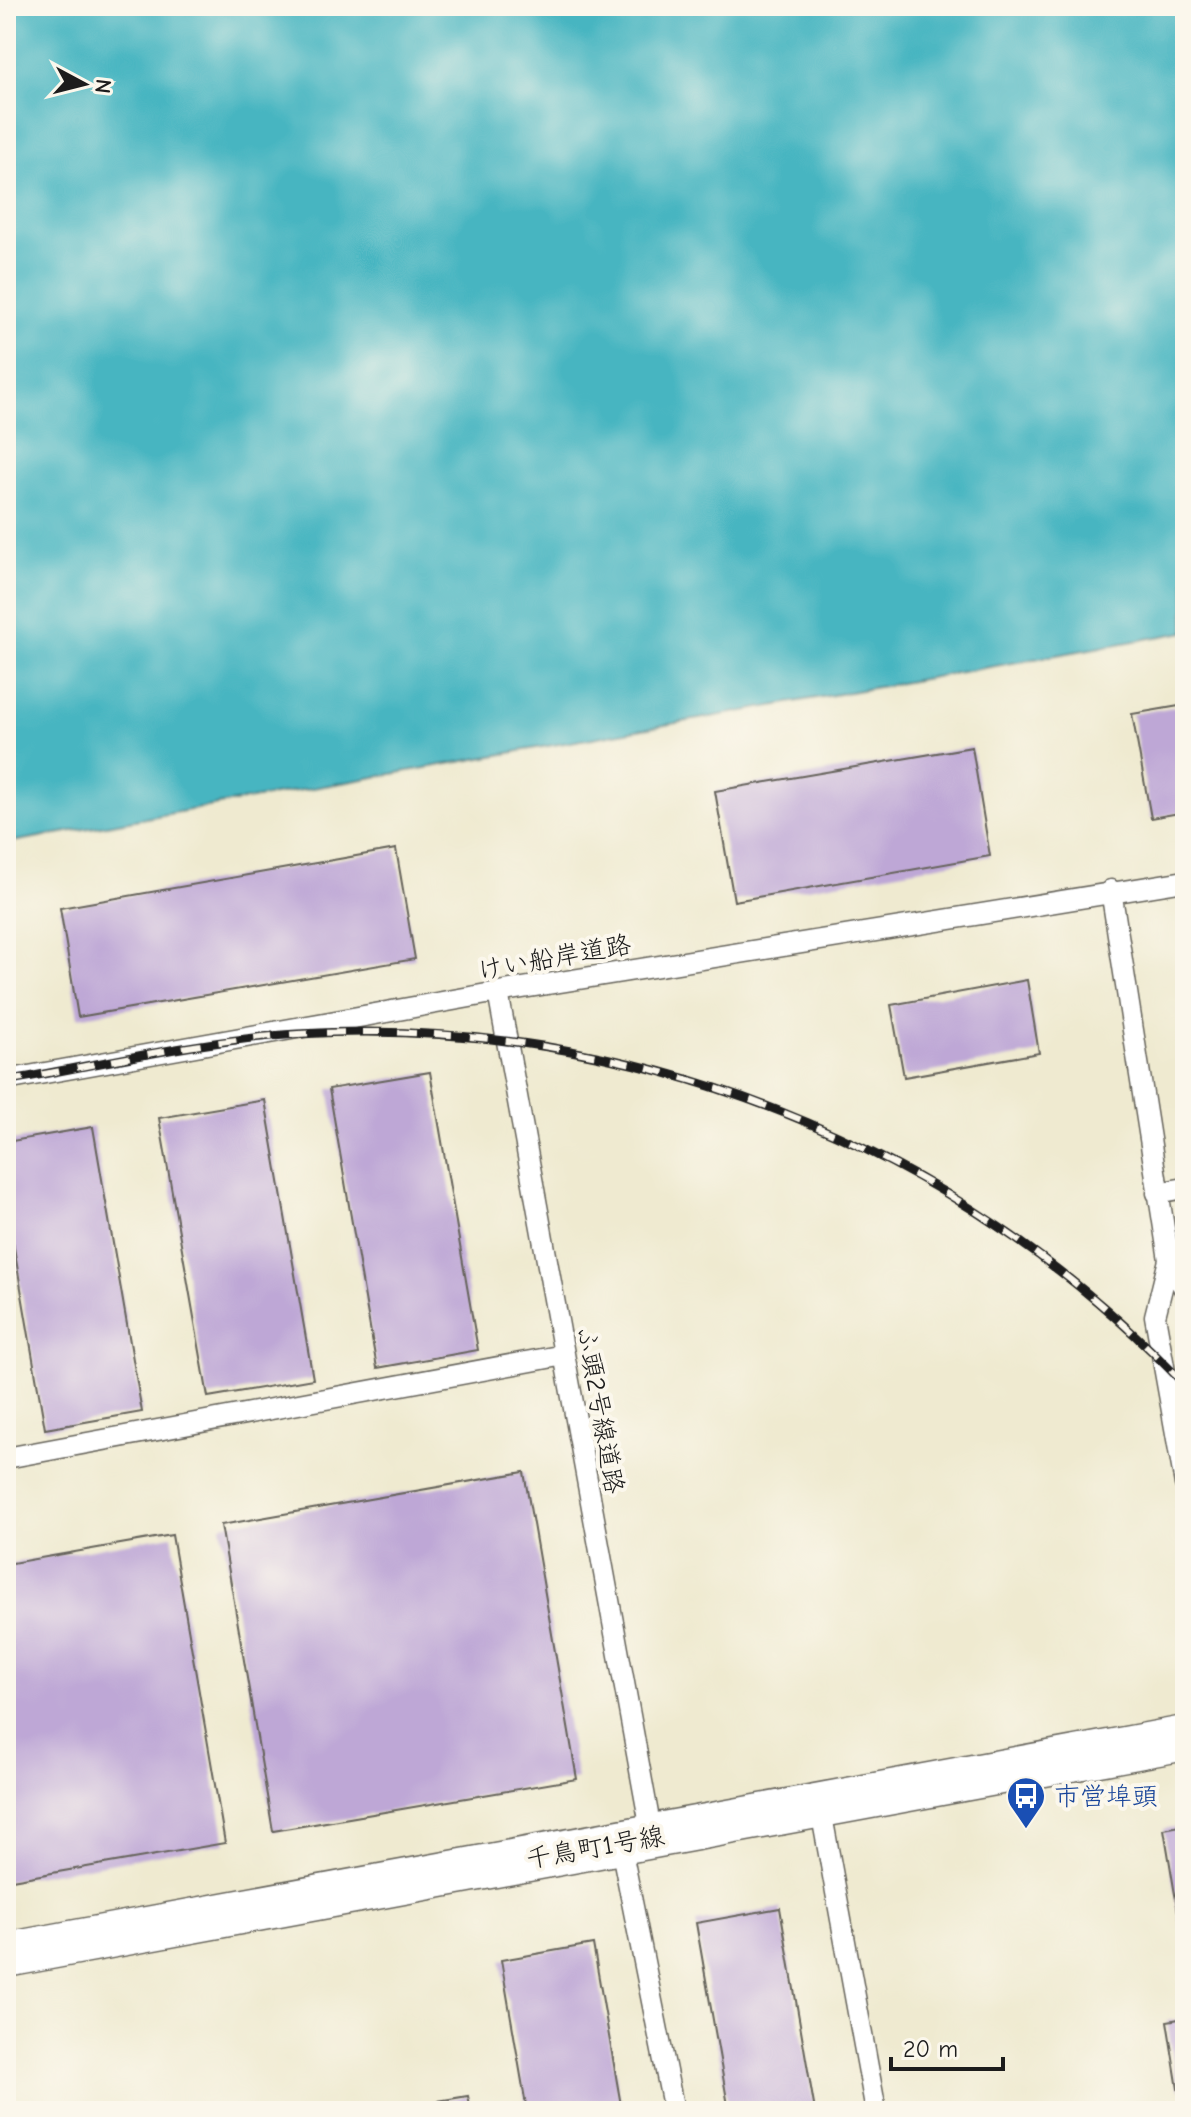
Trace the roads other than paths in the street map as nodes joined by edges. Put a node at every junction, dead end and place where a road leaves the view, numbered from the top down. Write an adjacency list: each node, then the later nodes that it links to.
1 (1185, 881): 2 (lane, けい船岸道路)
2 (1111, 890): 3 (lane, けい船岸道路); 6 (lane)
3 (498, 992): 4 (lane, けい船岸道路); 9 (lane, ふ頭2号線道路)
4 (6, 1080)
5 (1185, 1188): 6 (lane)
6 (1157, 1193): 7 (lane)
7 (1169, 1260): 8 (lane); 11 (lane)
8 (1185, 1290)
9 (564, 1355): 10 (lane); 14 (lane, ふ頭2号線道路)
10 (6, 1458)
11 (1185, 1484)
12 (1185, 1738): 13 (street, 千鳥町1号線)
13 (820, 1805): 14 (street, 千鳥町1号線); 17 (lane)
14 (636, 1839): 15 (street, 千鳥町1号線); 16 (lane, ふ頭2号線道路)
15 (6, 1955)
16 (674, 2111)
17 (876, 2111)

